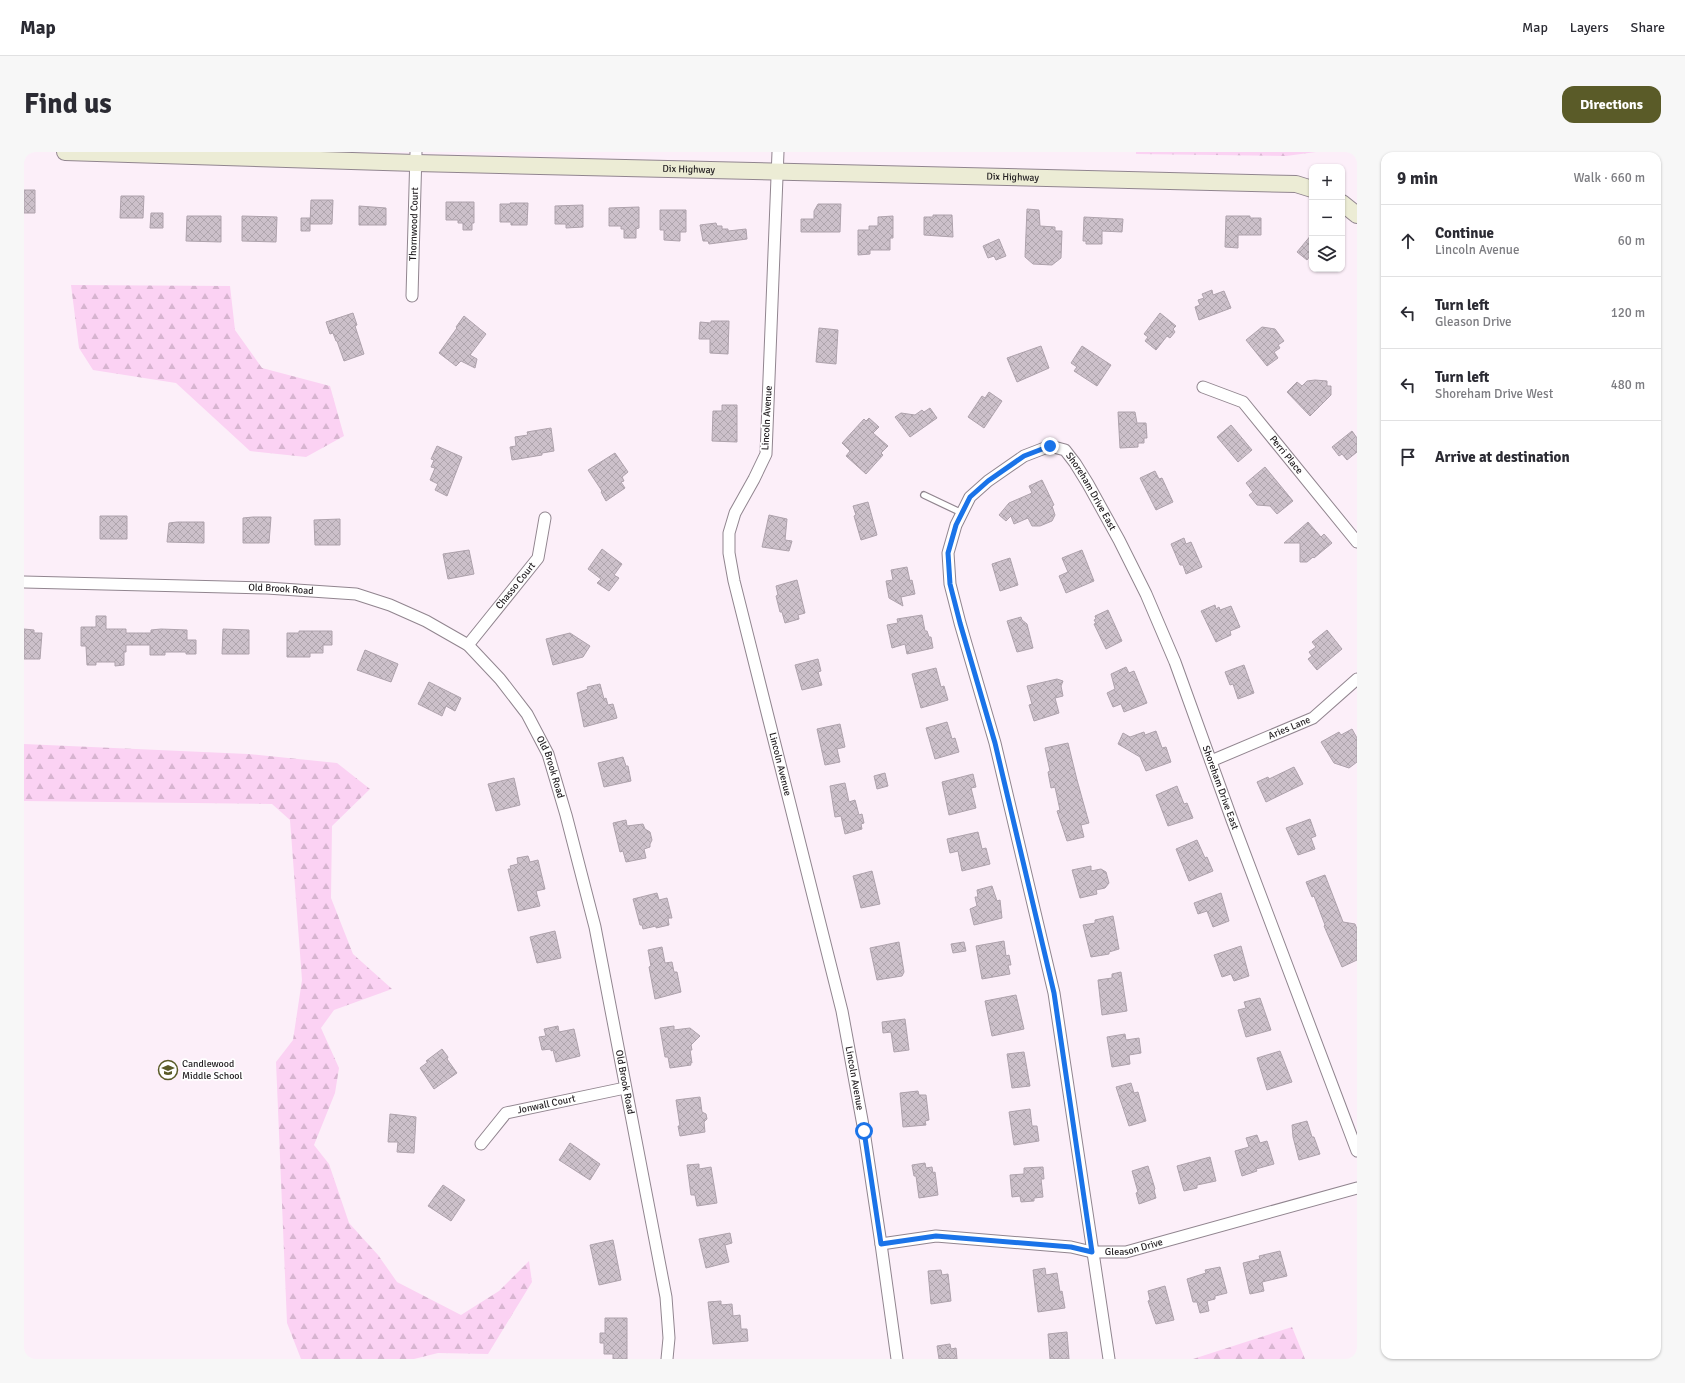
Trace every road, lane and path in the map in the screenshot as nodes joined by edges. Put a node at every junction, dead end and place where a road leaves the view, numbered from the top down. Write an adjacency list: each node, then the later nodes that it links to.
1 (65, 152): 3 (street, Dix Highway)
2 (778, 152): 4 (street, Lincoln Avenue)
3 (416, 157): 4 (street, Dix Highway); 8 (street, Thornwood Court)
4 (778, 171): 5 (street, Dix Highway); 22 (street, Lincoln Avenue)
5 (1309, 188)
6 (1345, 205): 7 (street)
7 (1357, 215)
8 (412, 296)
9 (1203, 387): 13 (street, Perri Place)
10 (924, 495): 11 (lane)
11 (962, 513): 17 (street, Shoreham Drive East); 23 (street)
12 (545, 518): 15 (street, Chasso Court)
13 (1357, 542)
14 (24, 582): 15 (street, Old Brook Road)
15 (468, 646): 18 (street, Old Brook Road)
16 (1357, 679): 17 (street, Aries Lane)
17 (1211, 761): 20 (street, Shoreham Drive East)
18 (625, 1088): 19 (street, Jonwall Court); 24 (street, Old Brook Road)
19 (481, 1144)
20 (1357, 1151)
21 (1357, 1188): 23 (street, Gleason Drive)
22 (881, 1244): 23 (street, Gleason Drive); 25 (street, Lincoln Avenue)
23 (1092, 1252): 26 (street)
24 (667, 1359)
25 (897, 1359)
26 (1109, 1359)

